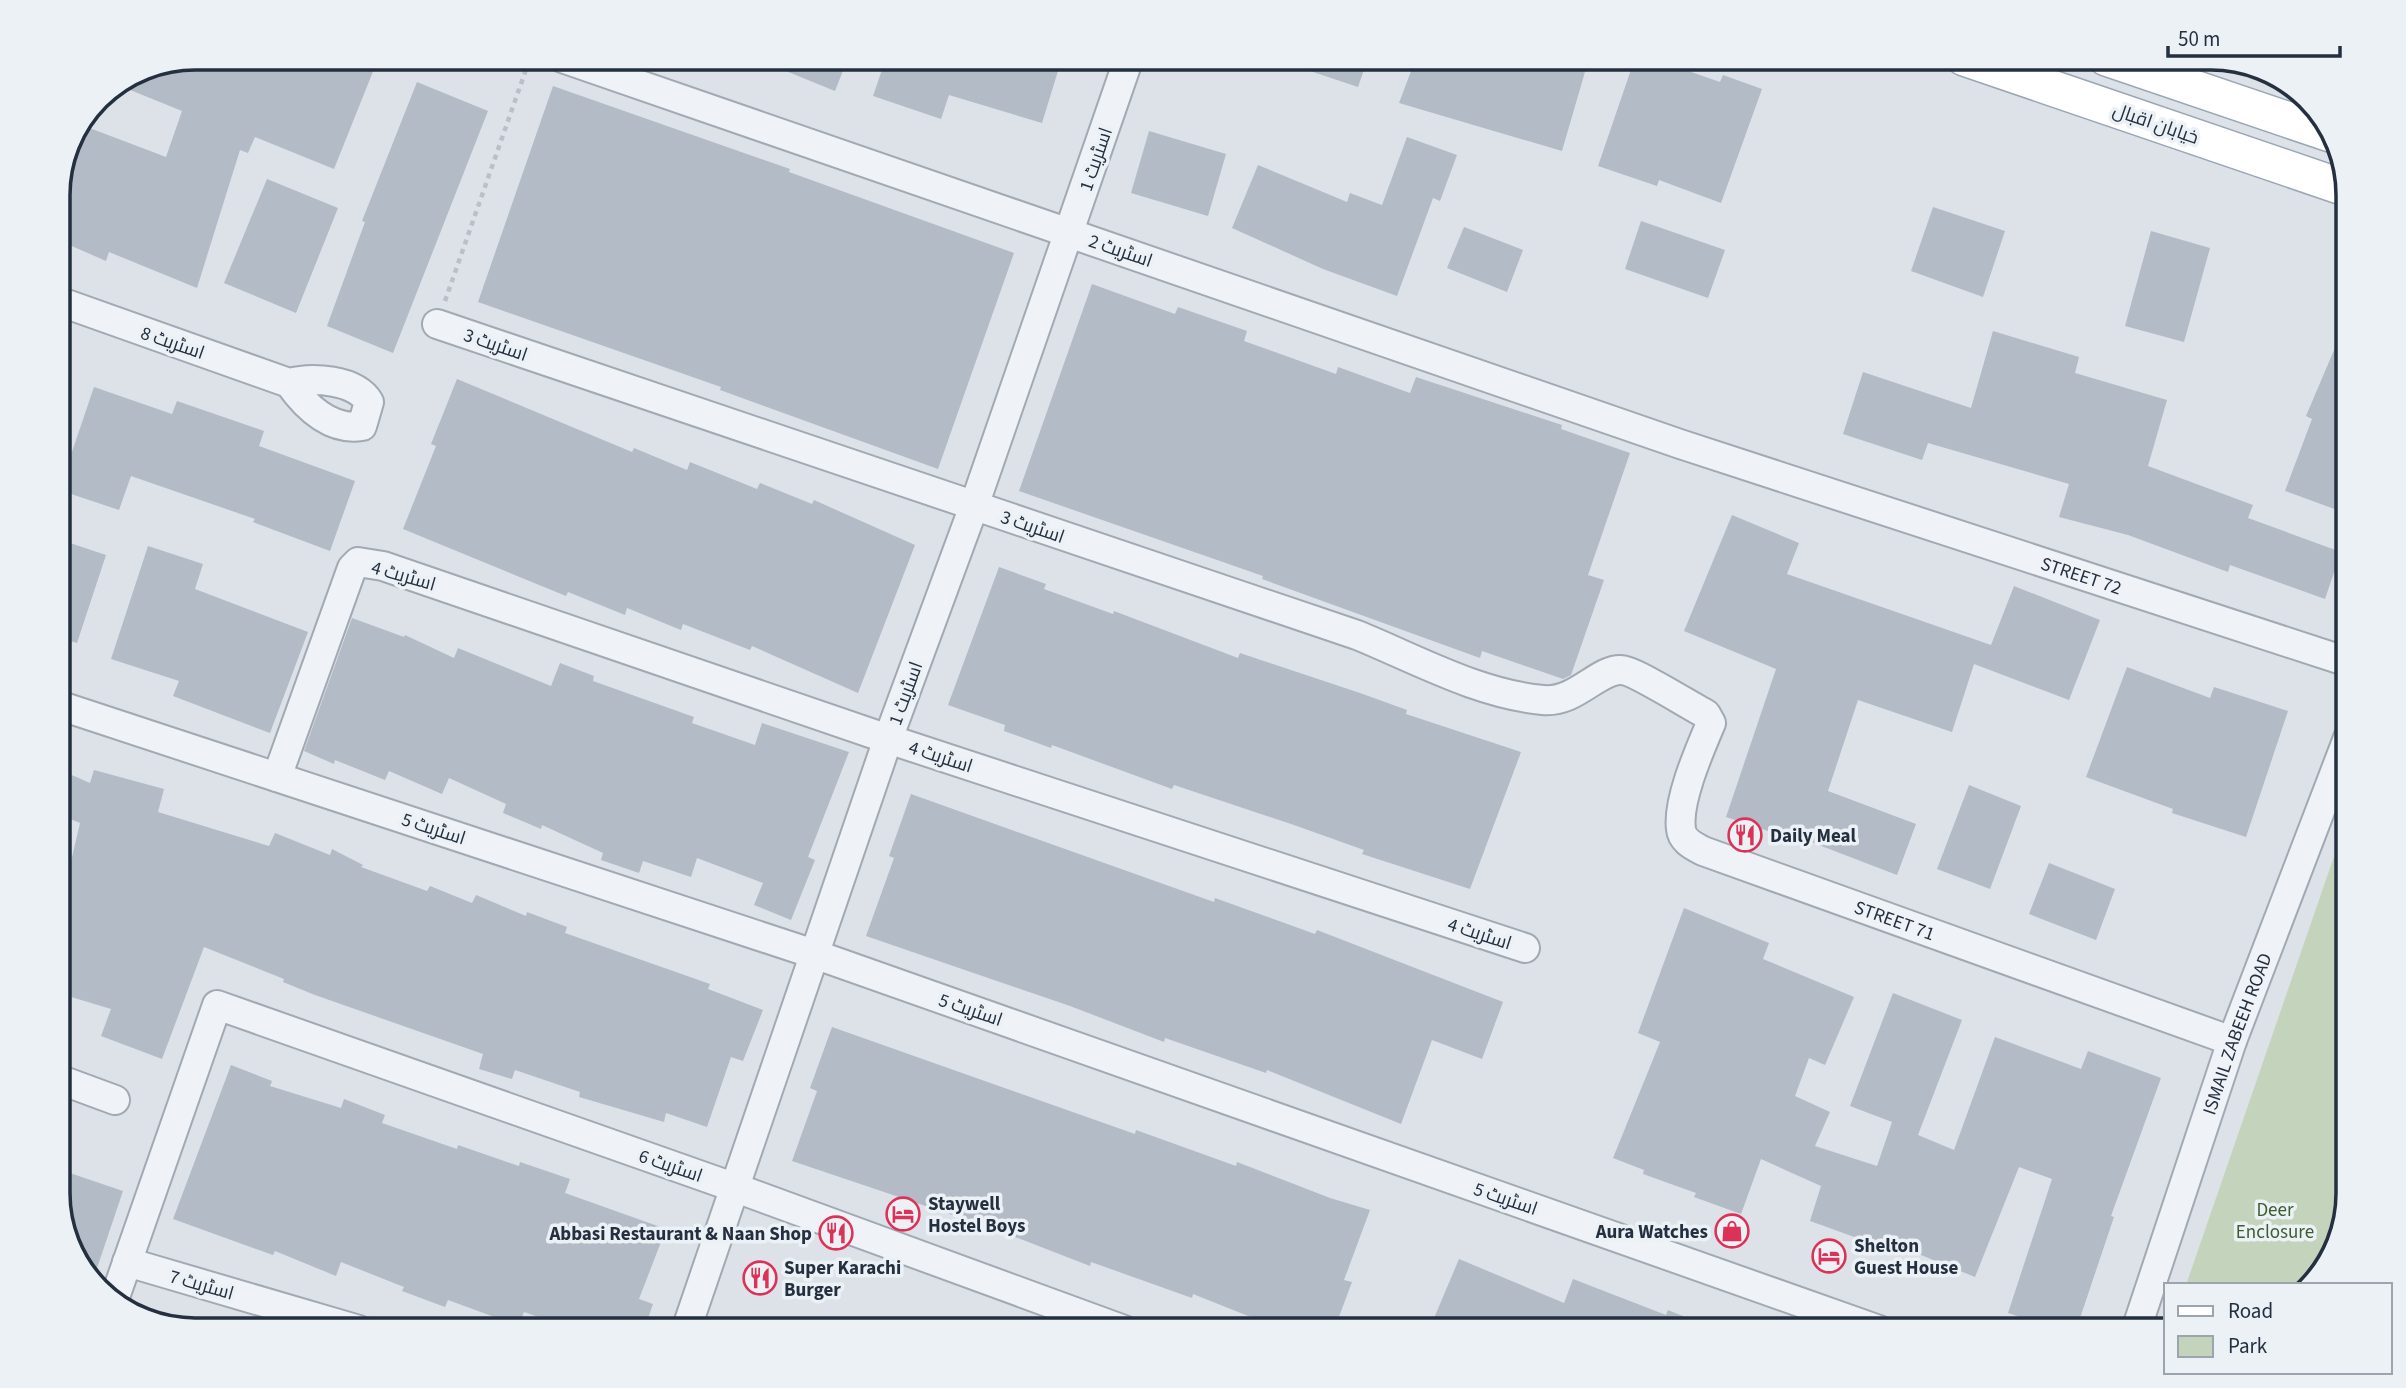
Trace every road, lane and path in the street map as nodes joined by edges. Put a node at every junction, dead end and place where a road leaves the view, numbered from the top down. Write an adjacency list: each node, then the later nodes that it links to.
1 (526, 70): 10 (path)
2 (597, 70): 8 (street, اسٹریٹ 2)
3 (1125, 70): 8 (street, اسٹریٹ 1)
4 (2000, 70): 7 (main road, خیابان اقبال)
5 (2141, 70): 6 (main road)
6 (2318, 130)
7 (2336, 185)
8 (1071, 232): 12 (street, اسٹریٹ 2); 13 (street, اسٹریٹ 1)
9 (70, 305): 11 (street, اسٹریٹ 8)
10 (437, 324): 13 (street, اسٹریٹ 3)
11 (289, 383)
12 (1814, 489): 14 (street, STREET 72)
13 (974, 506): 16 (street, اسٹریٹ 3); 17 (street, اسٹریٹ 1)
14 (2336, 658)
15 (70, 709): 19 (street, اسٹریٹ 5)
16 (1706, 714): 22 (street, STREET 71)
17 (888, 739): 19 (street, اسٹریٹ 4); 20 (street, اسٹریٹ 4); 21 (street, اسٹریٹ 1)
18 (2336, 769): 22 (street, ISMAIL ZABEEH ROAD)
19 (277, 777): 21 (street, اسٹریٹ 5)
20 (1525, 948)
21 (814, 954): 25 (street, اسٹریٹ 1); 31 (street, اسٹریٹ 5)
22 (2232, 1041): 32 (street, ISMAIL ZABEEH ROAD)
23 (70, 1083): 24 (street)
24 (115, 1100)
25 (736, 1188): 26 (street, اسٹریٹ 6); 29 (street, اسٹریٹ 1); 30 (street, اسٹریٹ 6)
26 (127, 1262): 27 (street); 28 (street, اسٹریٹ 7)
27 (117, 1291)
28 (318, 1318)
29 (690, 1318)
30 (1091, 1318)
31 (1845, 1318)
32 (2140, 1318)

